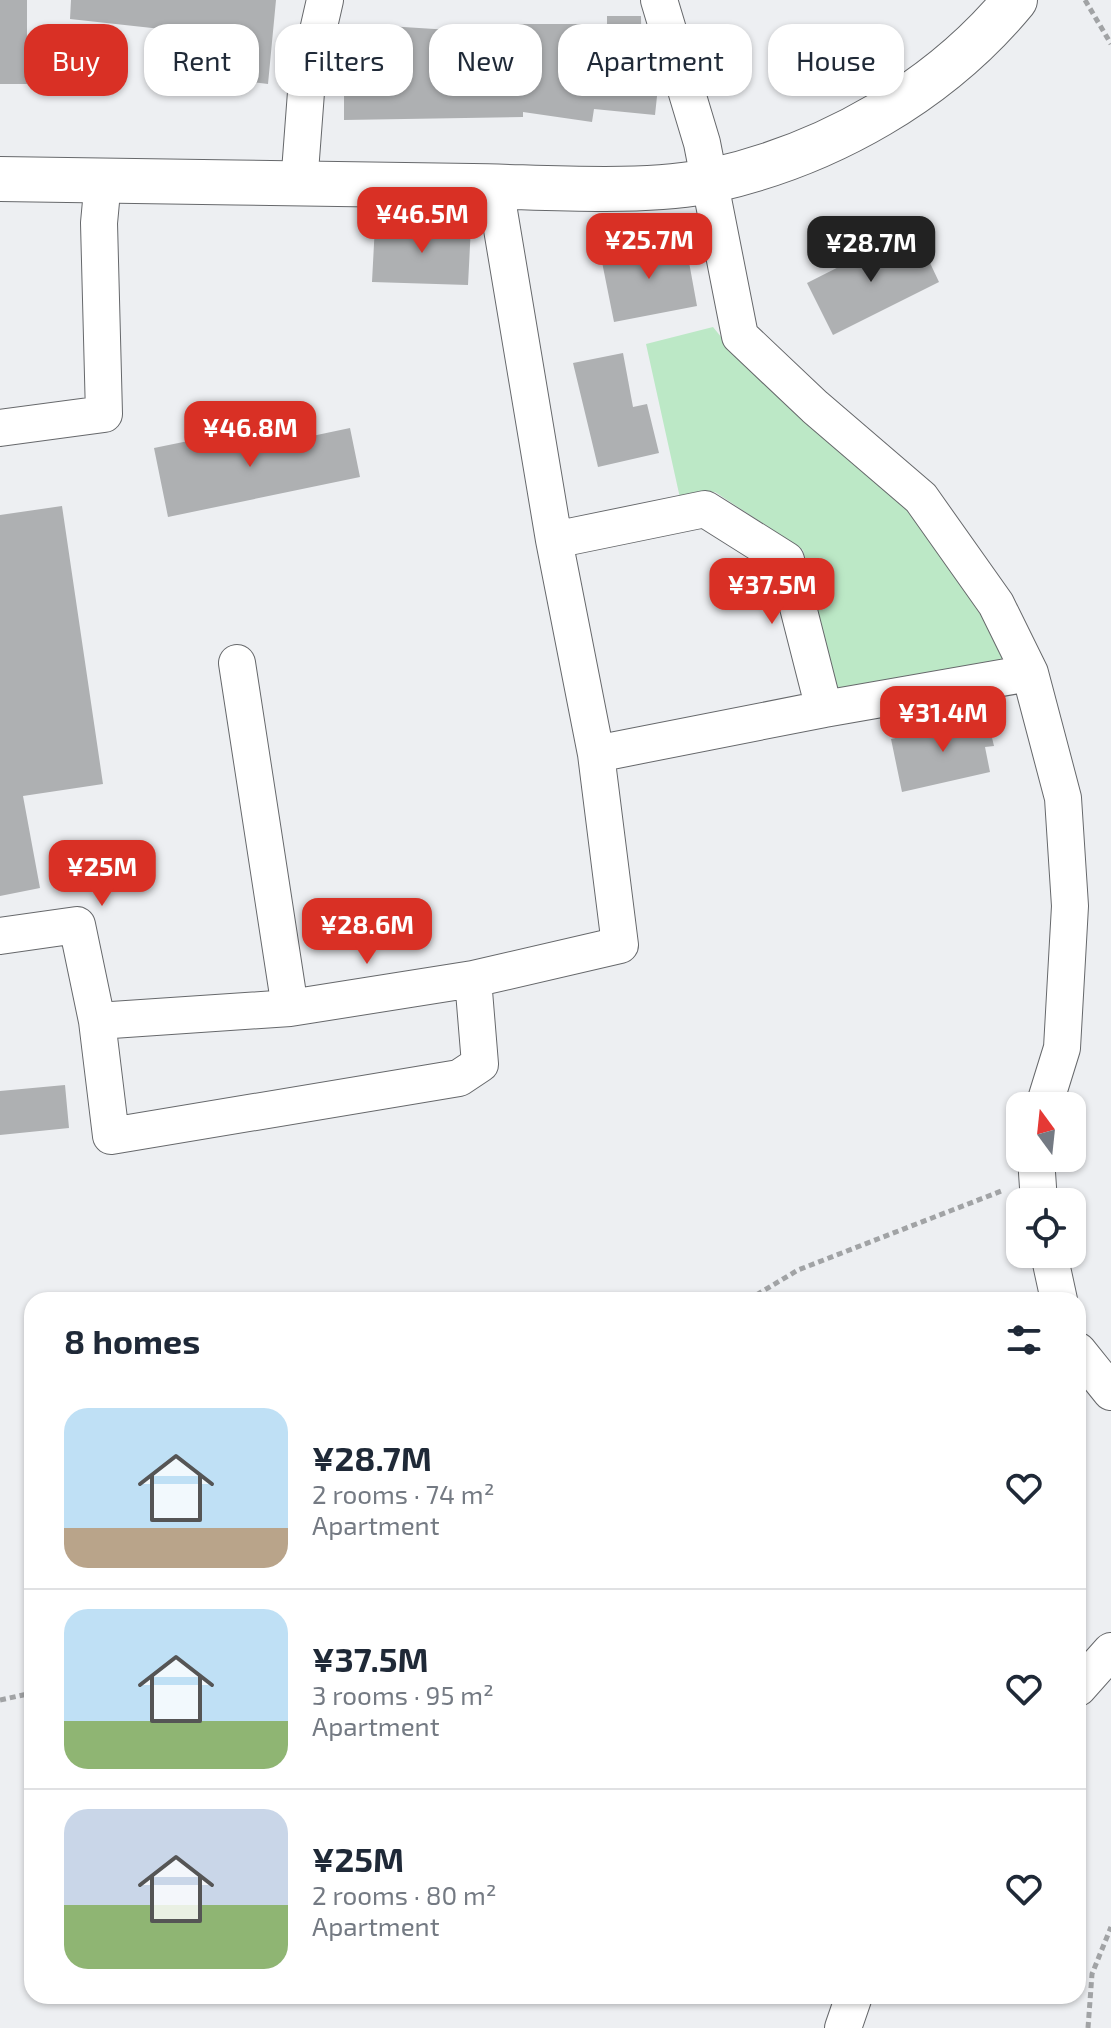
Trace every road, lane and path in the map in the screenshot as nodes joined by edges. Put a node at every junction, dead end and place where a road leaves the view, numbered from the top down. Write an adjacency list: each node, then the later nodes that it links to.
1 (325, 0): 9 (street)
2 (659, 0): 8 (street)
3 (1015, 0): 8 (street)
4 (1085, 0): 5 (path)
5 (1111, 44)
6 (0, 179): 7 (street)
7 (103, 180): 9 (street); 11 (street)
8 (711, 180): 10 (street); 14 (street)
9 (299, 185): 10 (street)
10 (495, 187): 12 (street)
11 (0, 428)
12 (554, 540): 15 (street); 16 (street)
13 (237, 663): 19 (street)
14 (1030, 673): 15 (street); 21 (street)
15 (824, 709): 16 (street)
16 (596, 754): 18 (street)
17 (0, 936): 20 (street)
18 (473, 979): 19 (street); 20 (street)
19 (290, 1008): 20 (street)
20 (97, 1021)
21 (1048, 1092)
22 (1036, 1179): 24 (path)
23 (1052, 1268): 25 (street)
24 (761, 1292)
25 (1057, 1292)
26 (1086, 1361): 27 (street)
27 (1111, 1392)
28 (1111, 1651): 29 (street)
29 (1086, 1679)
30 (24, 1695): 31 (path)
31 (0, 1700)
32 (1111, 1927): 35 (path)
33 (851, 2004): 34 (street)
34 (843, 2028)
35 (1088, 2028)

